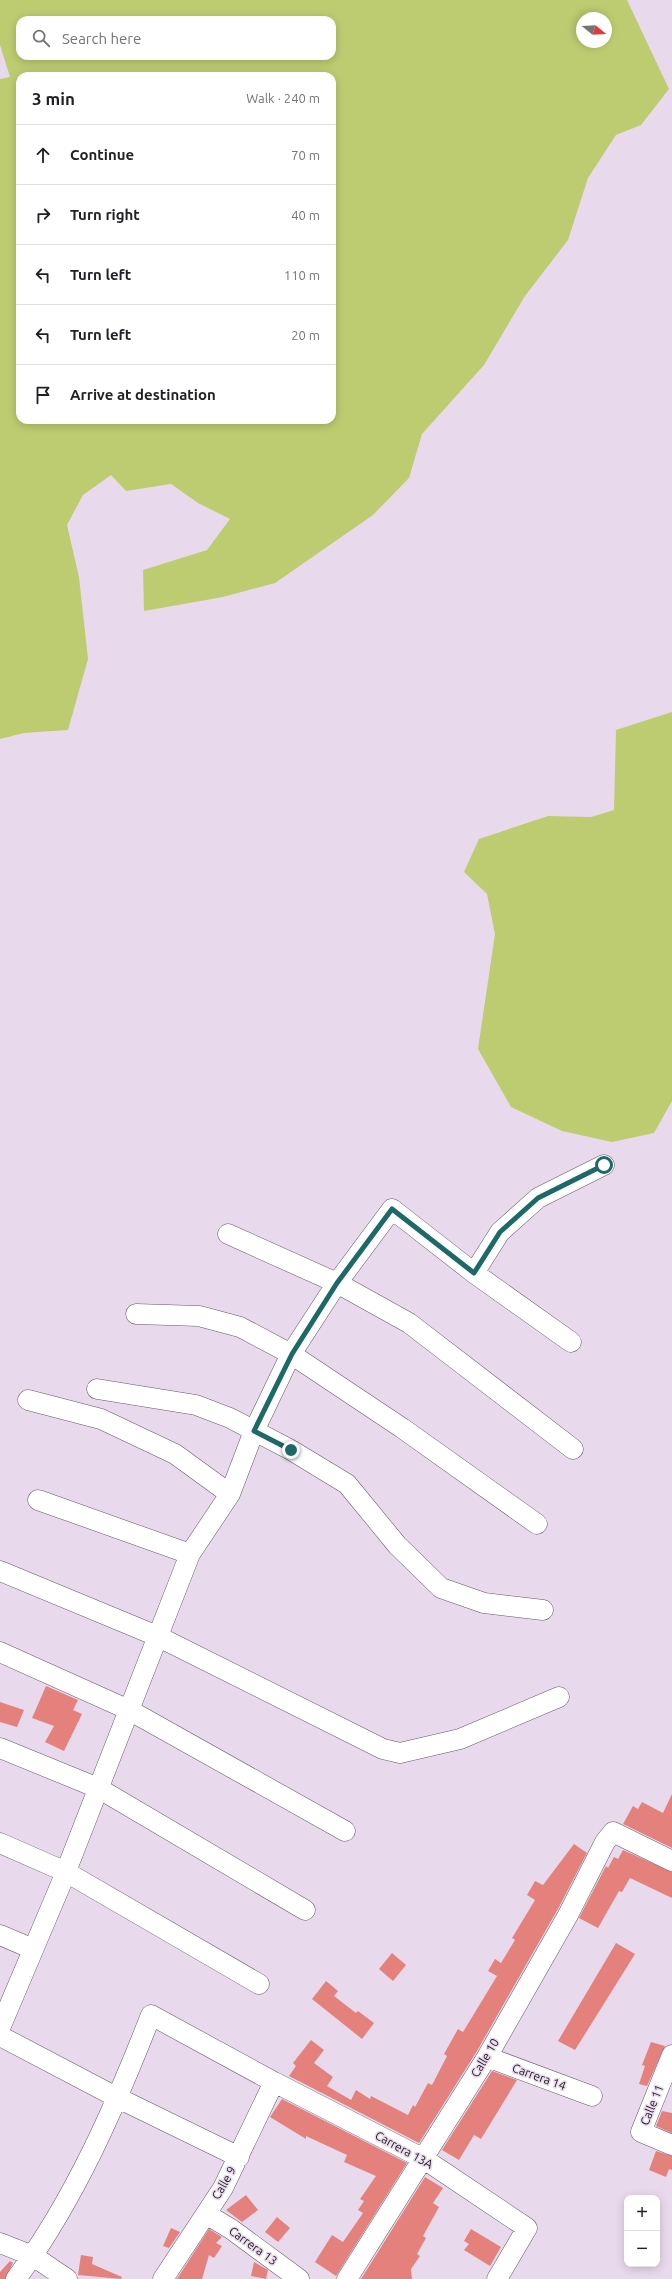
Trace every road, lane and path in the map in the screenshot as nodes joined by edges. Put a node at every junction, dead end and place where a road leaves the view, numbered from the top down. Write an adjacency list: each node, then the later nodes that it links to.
1 (604, 1165): 3 (street)
2 (228, 1234): 4 (street)
3 (474, 1273): 4 (street); 6 (street)
4 (337, 1283): 7 (street); 11 (street)
5 (136, 1314): 7 (street)
6 (571, 1342)
7 (292, 1354): 10 (street); 14 (street)
8 (97, 1389): 10 (street)
9 (28, 1400): 12 (street)
10 (254, 1431): 12 (street); 17 (street)
11 (574, 1449)
12 (230, 1494): 15 (street)
13 (38, 1500): 15 (street)
14 (537, 1524)
15 (190, 1554): 18 (street)
16 (0, 1571): 18 (street)
17 (543, 1610)
18 (158, 1636): 20 (street); 21 (street)
19 (0, 1652): 21 (street)
20 (559, 1697)
21 (128, 1710): 23 (street); 24 (street)
22 (0, 1748): 23 (street)
23 (98, 1788): 27 (street); 28 (street)
24 (345, 1831)
25 (0, 1843): 27 (street)
26 (672, 1861): 35 (street, Calle 10)
27 (66, 1872): 30 (street); 31 (street)
28 (305, 1910)
29 (0, 1935): 30 (street)
30 (33, 1949): 32 (street)
31 (259, 1984)
32 (0, 2028)
33 (0, 2036): 38 (street)
34 (672, 2055): 39 (street, Calle 11)
35 (487, 2057): 37 (street, Carrera 14); 41 (street, Calle 10)
36 (274, 2082): 38 (street, Carrera 13A); 40 (street, Calle 9); 41 (street, Carrera 13A)
37 (592, 2096)
38 (118, 2098): 40 (street); 44 (street)
39 (672, 2145)
40 (239, 2156): 42 (street, Calle 9)
41 (424, 2158): 49 (street, Calle 10); 50 (street, Carrera 13A)
42 (206, 2214): 47 (street, Calle 9); 48 (street, Carrera 13)
43 (0, 2243): 44 (street)
44 (33, 2256): 45 (street); 46 (street)
45 (16, 2279)
46 (67, 2279)
47 (163, 2279)
48 (299, 2279)
49 (347, 2279)
50 (497, 2279)

